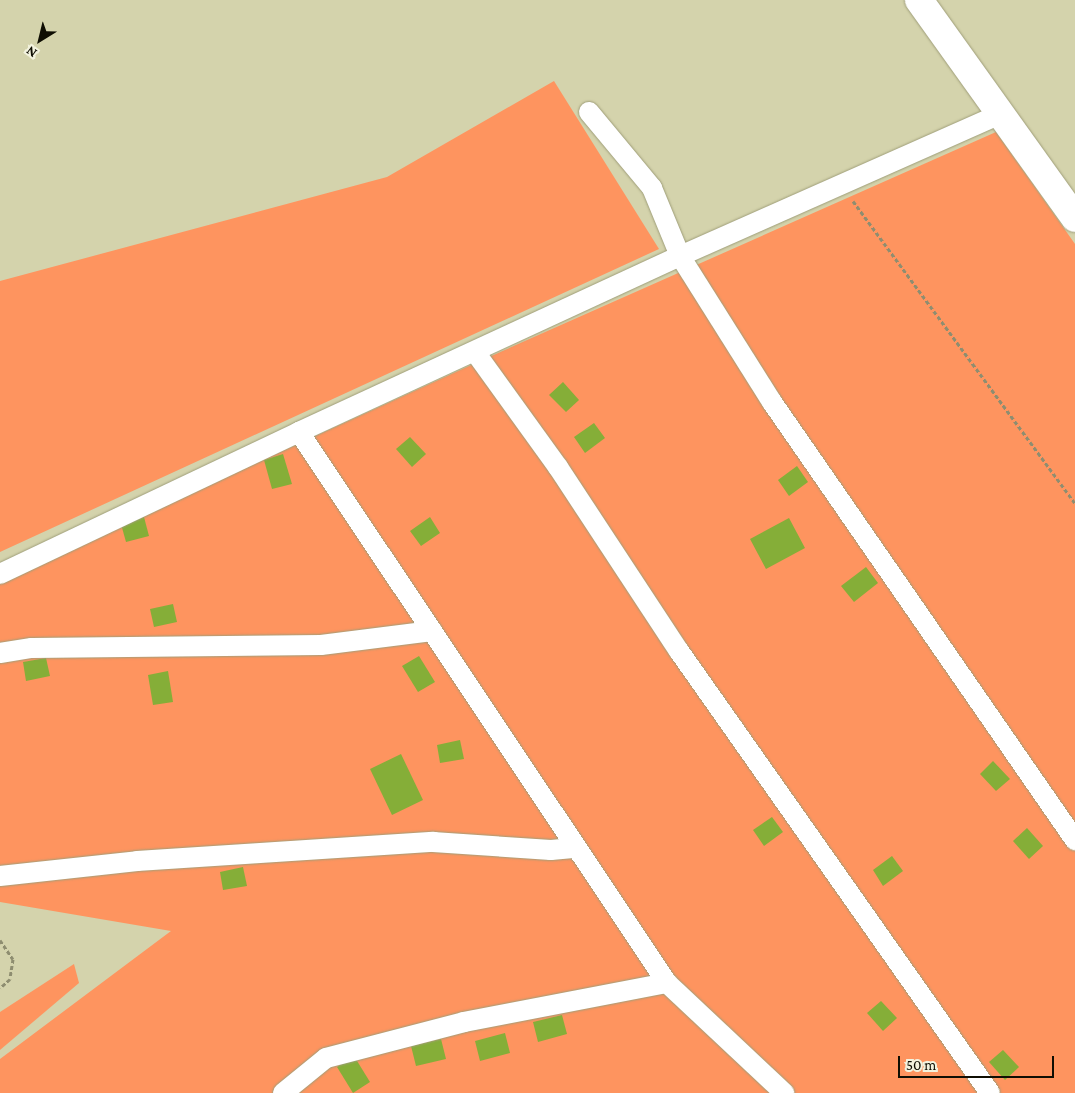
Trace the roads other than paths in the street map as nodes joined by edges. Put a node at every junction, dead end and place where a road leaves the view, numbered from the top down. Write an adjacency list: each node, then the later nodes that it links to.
1 (919, 0): 3 (street)
2 (590, 112): 5 (street)
3 (1000, 114): 4 (street); 5 (street)
4 (1075, 218)
5 (680, 256): 6 (street); 11 (street)
6 (475, 352): 7 (street); 17 (street)
7 (299, 432): 8 (street); 9 (street)
8 (0, 574)
9 (432, 631): 10 (street); 12 (street)
10 (0, 653)
11 (1075, 840)
12 (576, 848): 13 (street); 14 (street)
13 (0, 876)
14 (667, 983): 15 (street); 16 (street)
15 (283, 1093)
16 (784, 1093)
17 (990, 1093)

